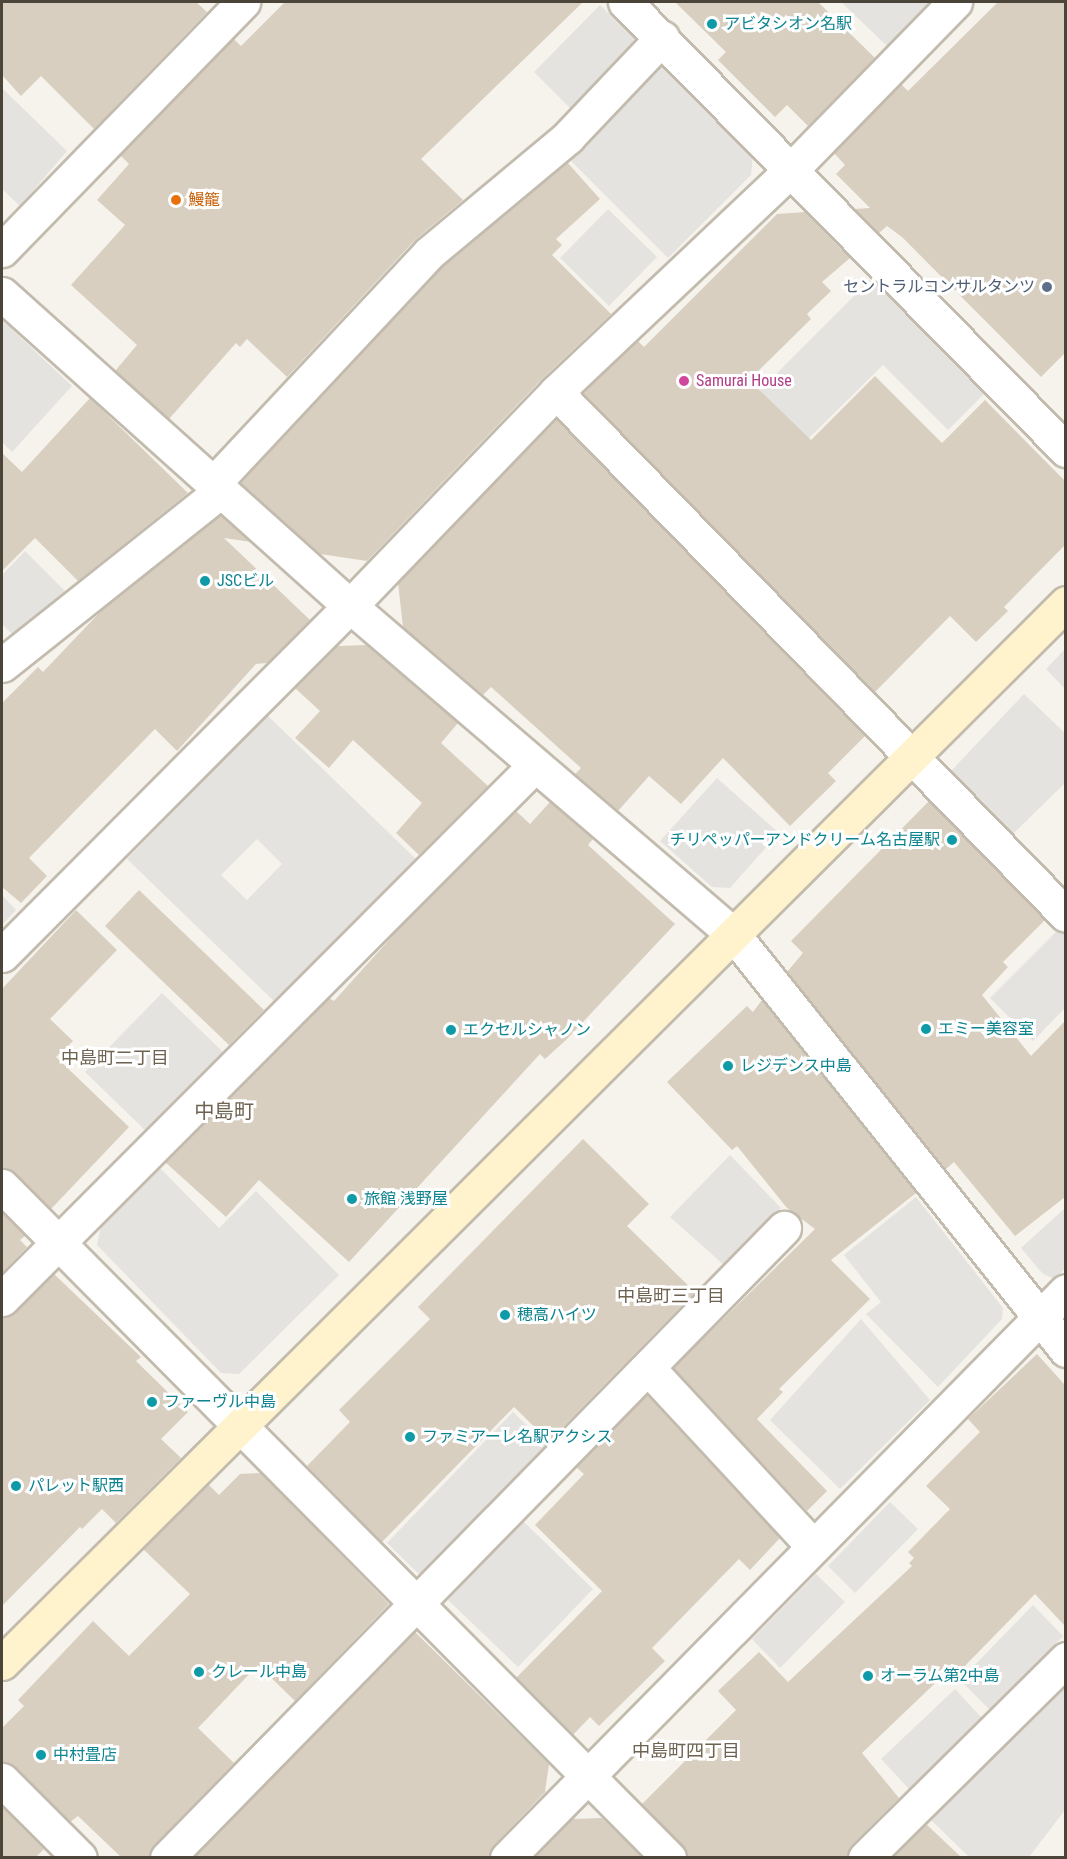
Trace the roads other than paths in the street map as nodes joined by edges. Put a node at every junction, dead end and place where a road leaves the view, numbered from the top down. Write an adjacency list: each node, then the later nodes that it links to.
1 (243, 2): 6 (street)
2 (625, 2): 4 (street)
3 (956, 2): 5 (street)
4 (662, 38): 5 (street); 10 (street)
5 (791, 170): 8 (street); 9 (street)
6 (2, 250)
7 (2, 294): 10 (street)
8 (556, 392): 12 (street); 14 (street)
9 (1065, 450)
10 (217, 487): 12 (street); 13 (street)
11 (1065, 603): 14 (street)
12 (350, 606): 15 (street); 18 (street)
13 (2, 665)
14 (912, 756): 16 (street); 17 (street)
15 (536, 765): 17 (street); 21 (street)
16 (1065, 915)
17 (733, 934): 24 (street); 27 (street)
18 (2, 955)
19 (2, 1185): 21 (street)
20 (784, 1228): 26 (street)
21 (58, 1242): 23 (street); 27 (street)
22 (1065, 1291): 24 (street)
23 (2, 1299)
24 (1039, 1317): 25 (street); 28 (street)
25 (1065, 1350)
26 (648, 1368): 28 (street); 29 (street)
27 (240, 1426): 29 (street); 31 (street)
28 (813, 1546): 32 (street)
29 (417, 1604): 32 (street); 35 (street)
30 (1065, 1659): 38 (street)
31 (2, 1663)
32 (587, 1775): 36 (street); 37 (street)
33 (2, 1780): 34 (street)
34 (80, 1857)
35 (167, 1857)
36 (507, 1857)
37 (669, 1857)
38 (865, 1857)

